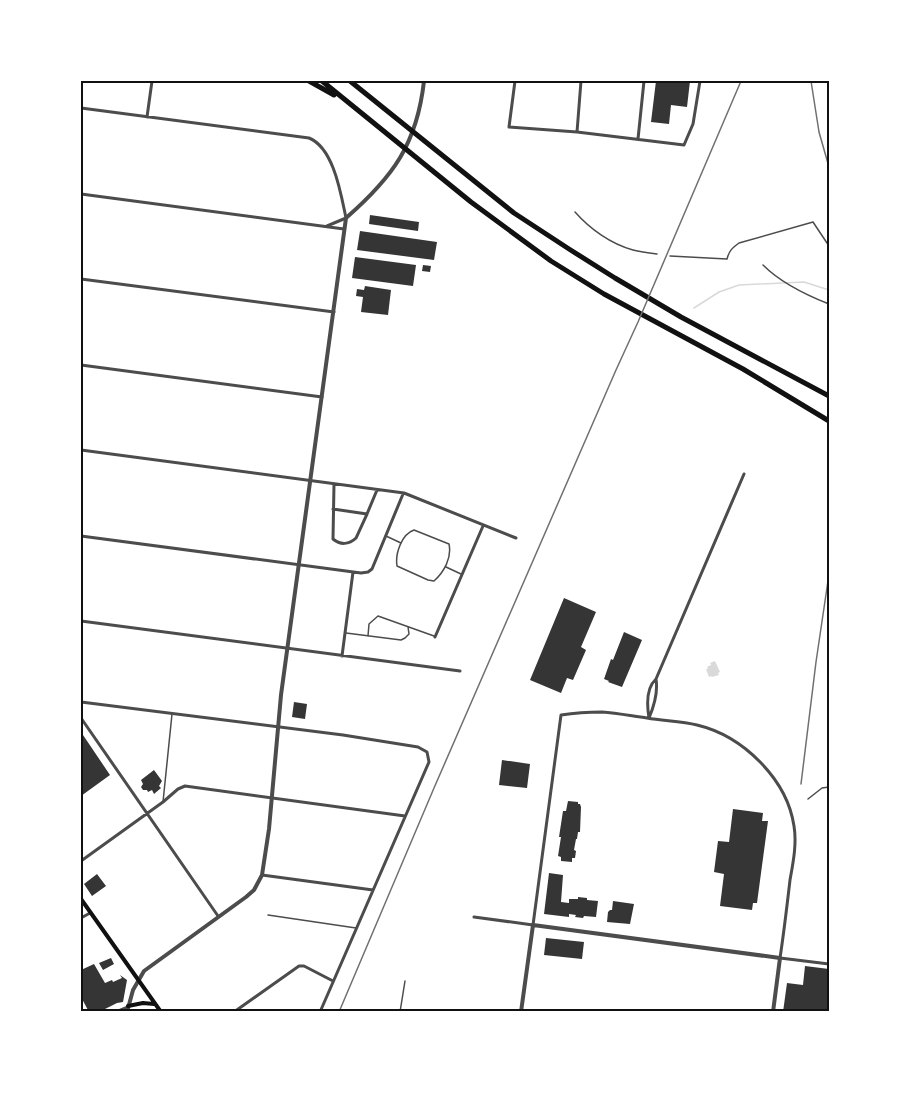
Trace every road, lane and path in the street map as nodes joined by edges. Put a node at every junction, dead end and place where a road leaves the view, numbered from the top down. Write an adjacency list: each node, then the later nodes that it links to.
1 (152, 81): 12 (street)
2 (309, 81): 10 (highway)
3 (322, 81): 10 (highway)
4 (350, 81): 28 (highway)
5 (424, 81): 17 (street)
6 (515, 81): 13 (street)
7 (581, 81): 13 (street)
8 (644, 81): 14 (street)
9 (700, 81): 14 (street)
10 (346, 102): 30 (highway)
11 (81, 108): 12 (street)
12 (147, 117): 17 (street)
13 (577, 132): 14 (street)
14 (638, 139)
15 (81, 194): 18 (street)
16 (575, 212): 21 (lane)
17 (346, 218): 18 (street); 19 (street)
18 (327, 225): 19 (street)
19 (346, 229): 26 (street)
20 (829, 246): 22 (lane)
21 (657, 254)
22 (670, 256)
23 (763, 265): 25 (lane)
24 (81, 279): 26 (street)
25 (829, 304)
26 (334, 312): 29 (street)
27 (81, 365): 29 (street)
28 (829, 396)
29 (322, 397): 33 (street)
30 (829, 421)
31 (81, 450): 33 (street)
32 (744, 474): 59 (street)
33 (310, 481): 34 (street); 44 (street)
34 (334, 484): 35 (street); 37 (street)
35 (377, 490): 36 (street); 38 (street)
36 (404, 493): 39 (street); 41 (street)
37 (333, 509): 38 (street); 38 (street)
38 (366, 514)
39 (484, 525): 42 (street); 47 (street)
40 (81, 536): 44 (street)
41 (386, 536): 43 (lane); 46 (street)
42 (516, 538)
43 (402, 543): 45 (lane); 45 (lane)
44 (299, 564): 46 (street); 53 (street)
45 (446, 566): 47 (lane)
46 (353, 572): 50 (street)
47 (462, 574): 52 (street)
48 (81, 621): 53 (street)
49 (408, 626): 51 (lane); 51 (lane); 52 (lane)
50 (346, 633): 51 (lane); 54 (street)
51 (368, 636)
52 (435, 637)
53 (288, 648): 54 (street); 60 (street)
54 (342, 656): 55 (street)
55 (460, 670)
56 (81, 702): 57 (street)
57 (172, 713): 60 (street); 64 (lane)
58 (81, 718): 65 (street)
59 (649, 719): 76 (street); 78 (street)
60 (277, 727): 62 (street); 66 (street)
61 (829, 787): 63 (lane)
62 (271, 799): 64 (street); 66 (street); 68 (street)
63 (808, 799)
64 (163, 802): 65 (street)
65 (147, 813): 67 (street); 73 (street)
66 (405, 816): 69 (street)
67 (81, 861)
68 (262, 875): 69 (street); 73 (street)
69 (374, 890): 77 (street)
70 (81, 899): 71 (main road)
71 (90, 913): 75 (street); 80 (main road)
72 (268, 915): 77 (lane)
73 (218, 916): 80 (street)
74 (474, 917): 76 (street)
75 (81, 918)
76 (533, 925): 78 (street); 91 (street)
77 (357, 928): 81 (street)
78 (780, 958): 79 (street); 92 (street)
79 (829, 964)
80 (138, 980): 83 (main road); 84 (street)
81 (334, 981): 88 (street); 89 (street)
82 (405, 981): 90 (lane)
83 (154, 1004): 84 (main road); 87 (main road)
84 (128, 1006): 85 (street); 86 (street)
85 (116, 1012)
86 (127, 1012)
87 (160, 1012)
88 (234, 1012)
89 (320, 1012)
90 (400, 1012)
91 (521, 1012)
92 (773, 1012)

